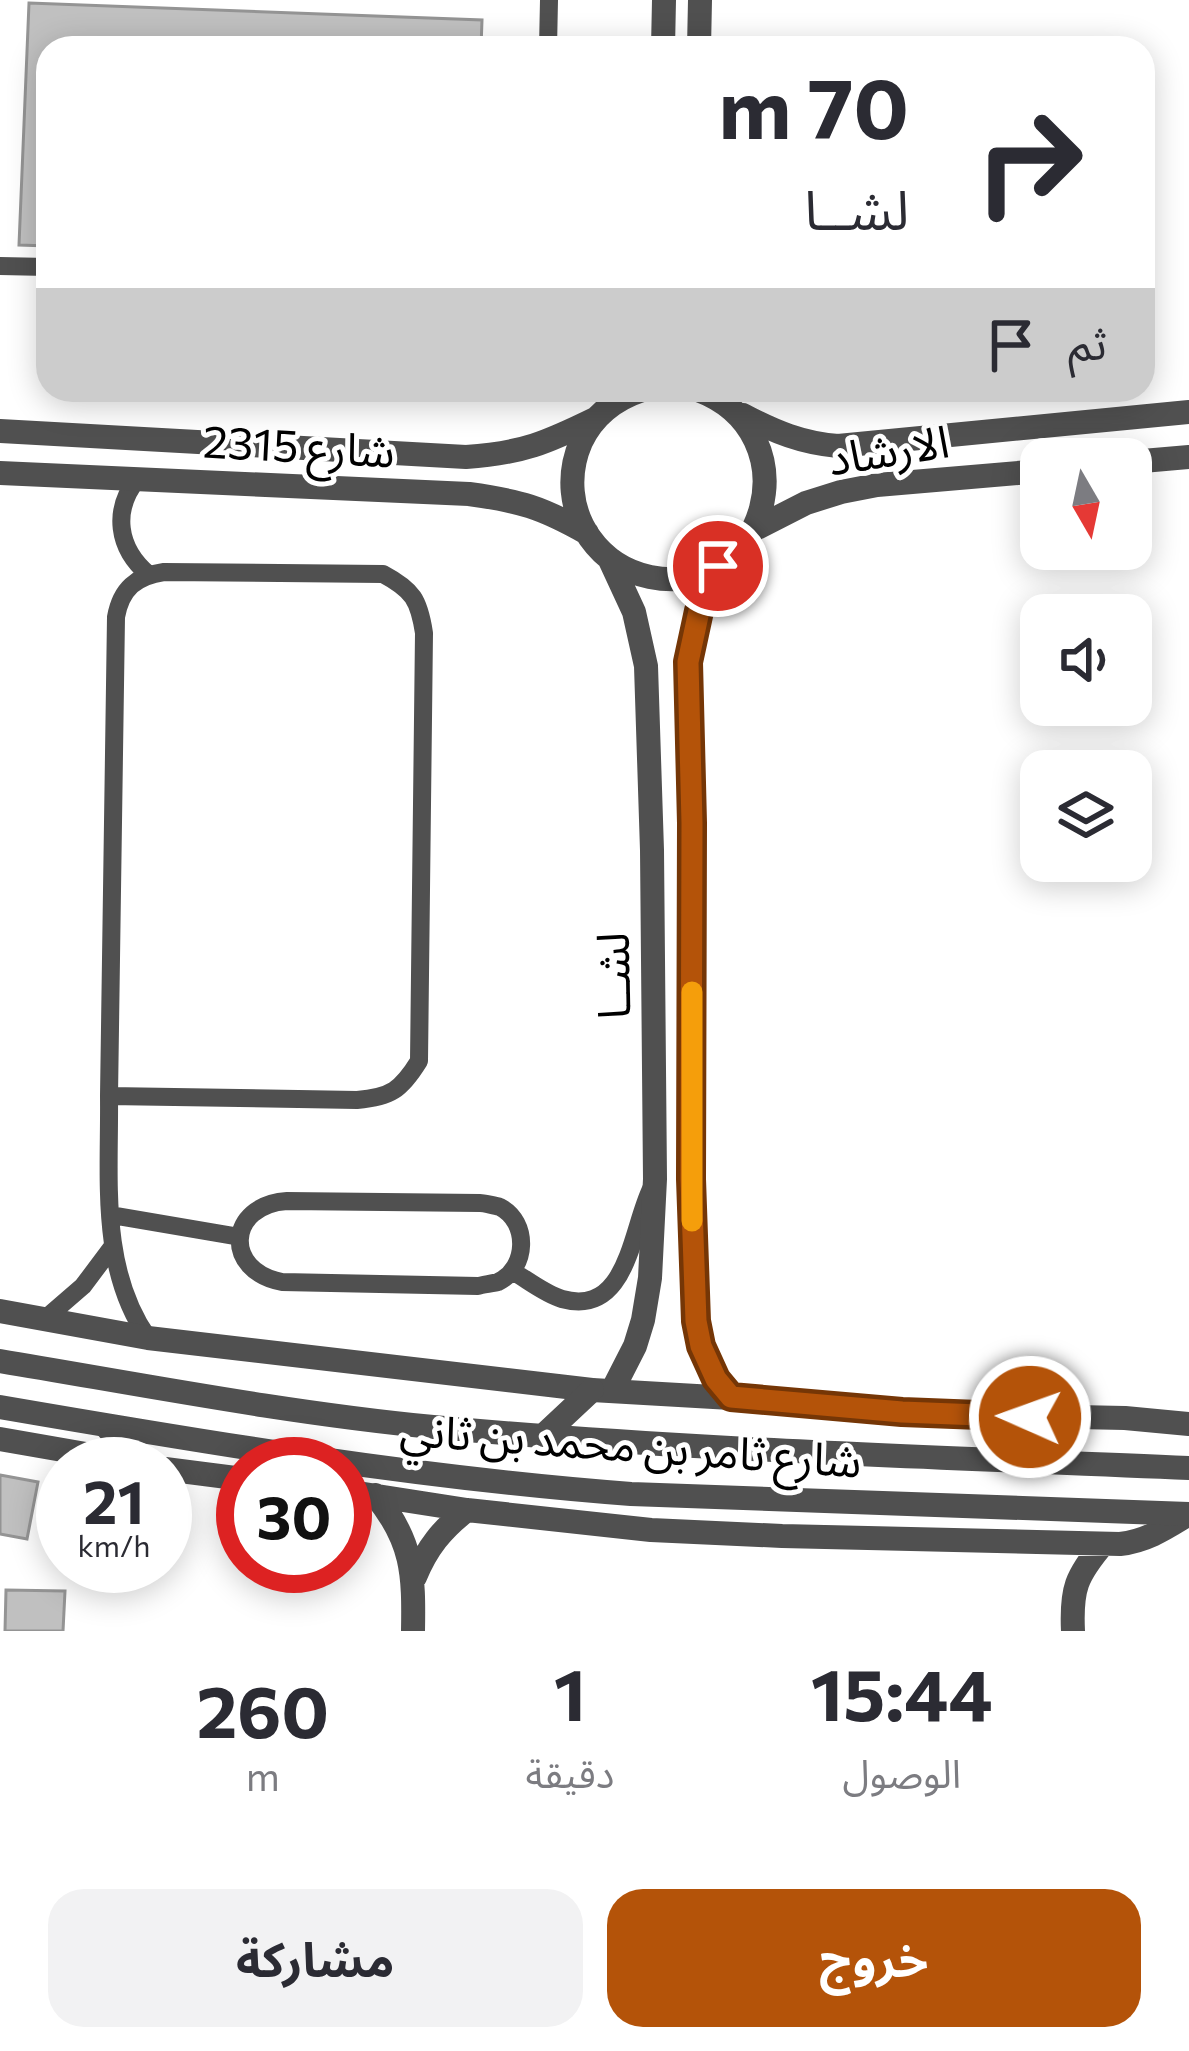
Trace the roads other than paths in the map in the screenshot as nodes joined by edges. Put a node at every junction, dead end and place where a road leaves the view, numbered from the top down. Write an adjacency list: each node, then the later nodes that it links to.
1 (549, 0): 4 (lane)
2 (700, 0): 6 (street)
3 (661, 6): 5 (street)
4 (548, 36)
5 (662, 36)
6 (699, 36)
7 (0, 266): 8 (lane)
8 (36, 268)
9 (617, 402): 13 (street, شارع 2315)
10 (721, 402): 11 (street, الارشاد)
11 (736, 412): 12 (street, الارشاد); 20 (street)
12 (1189, 412)
13 (596, 418): 14 (street, شارع 2315); 21 (street)
14 (0, 431)
15 (1189, 457): 16 (street)
16 (1152, 460)
17 (0, 473): 19 (street, شارع 2315)
18 (1020, 473): 20 (street, الارشاد)
19 (138, 478): 21 (street, شارع 2315); 24 (lane)
20 (753, 530): 23 (street)
21 (586, 533): 22 (street)
22 (609, 558): 23 (street); 26 (street, لشــا)
23 (718, 566): 27 (street, لشــا)
24 (148, 574): 25 (lane); 25 (lane)
25 (110, 1096): 28 (lane)
26 (655, 1179): 27 (street); 31 (lane); 36 (street, لشــا)
27 (691, 1179): 37 (street, لشــا)
28 (111, 1215): 29 (lane); 30 (lane)
29 (240, 1237): 31 (lane); 31 (lane)
30 (113, 1246): 33 (lane); 34 (lane)
31 (512, 1271)
32 (0, 1311): 33 (street)
33 (46, 1318): 34 (street)
34 (148, 1338): 36 (street)
35 (0, 1361): 41 (street, شارع ثامر بن محمد بن ثاني)
36 (602, 1390): 37 (street); 41 (street)
37 (731, 1397): 39 (street)
38 (0, 1407): 40 (street, شارع ثامر بن محمد بن ثاني)
39 (1189, 1424)
40 (105, 1425): 42 (street); 49 (street, شارع ثامر بن محمد بن ثاني)
41 (544, 1435): 45 (street, شارع ثامر بن محمد بن ثاني)
42 (115, 1437)
43 (0, 1439): 44 (street)
44 (36, 1445)
45 (1189, 1468)
46 (372, 1495): 47 (street)
47 (375, 1495): 48 (street); 51 (street)
48 (467, 1510): 50 (street); 51 (street)
49 (1189, 1514): 50 (street)
50 (1102, 1544): 53 (street)
51 (414, 1579): 52 (street)
52 (413, 1631)
53 (1073, 1631)

